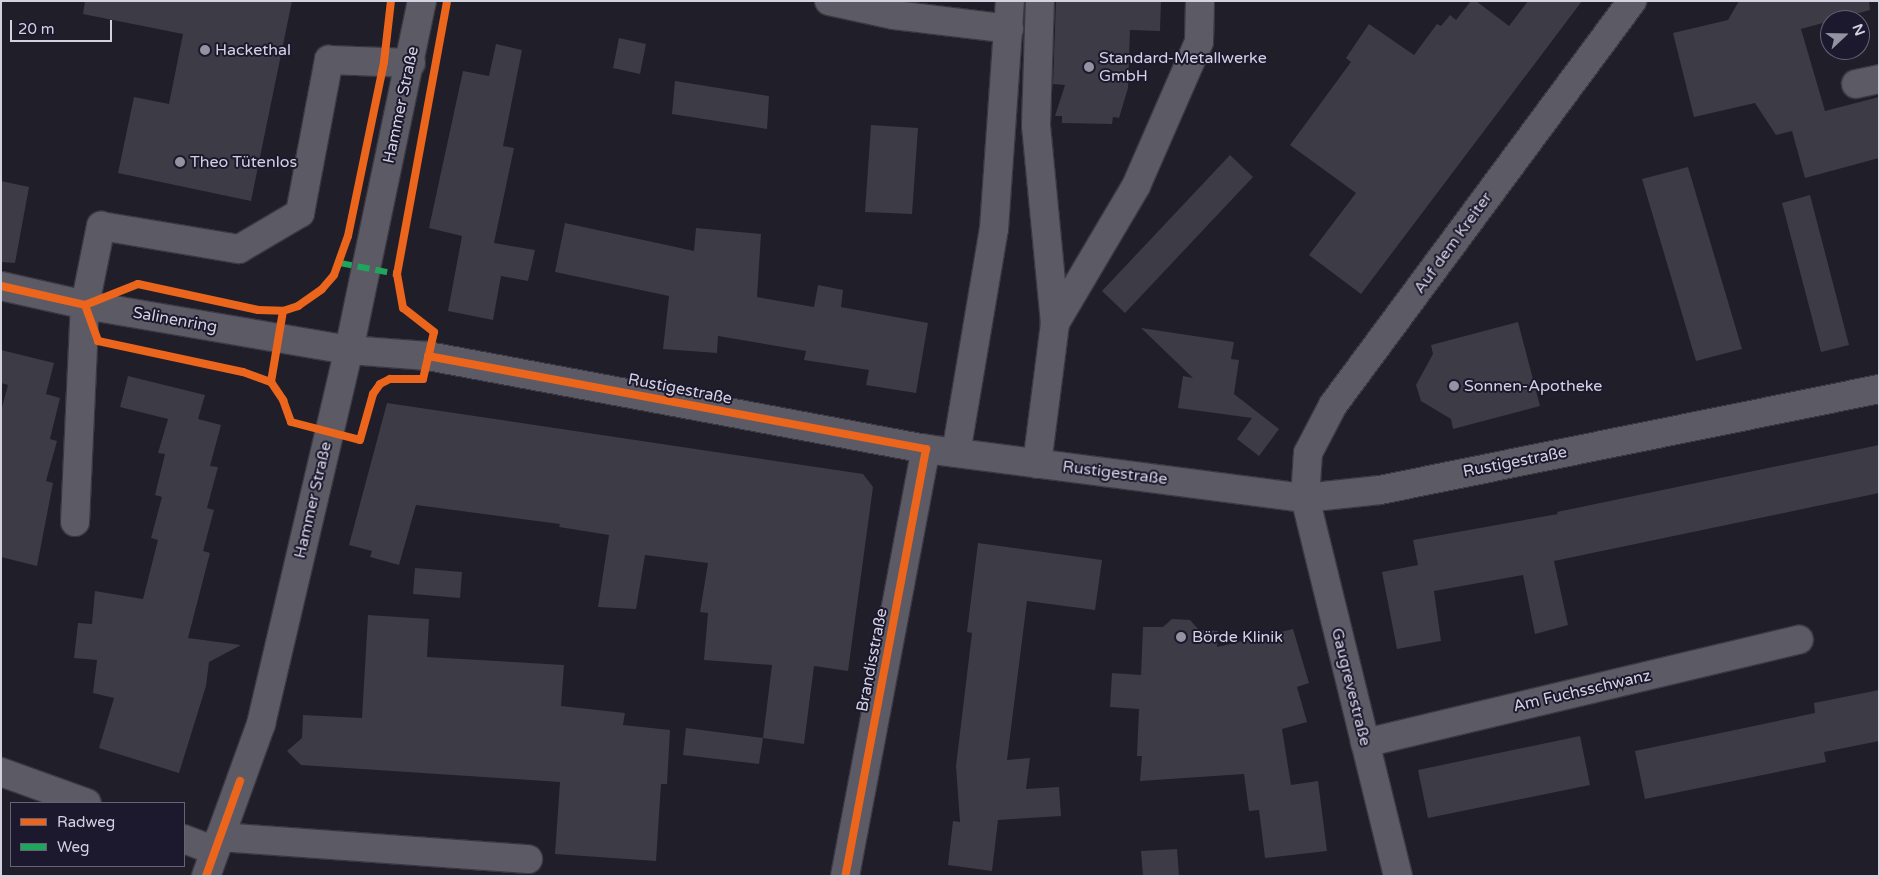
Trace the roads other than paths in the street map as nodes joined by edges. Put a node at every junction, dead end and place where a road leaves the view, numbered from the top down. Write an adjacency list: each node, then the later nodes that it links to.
1 (422, 1): 8 (street, Hammer Straße)
2 (829, 1): 7 (street)
3 (1010, 1): 7 (street)
4 (1040, 1): 11 (street)
5 (1200, 1): 11 (street)
6 (1632, 1): 17 (street, Auf dem Kreiter)
7 (1009, 29): 15 (street)
8 (411, 63): 10 (street); 12 (street, Hammer Straße)
9 (1, 286): 10 (street, Salinenring)
10 (85, 305): 12 (street, Salinenring); 18 (street)
11 (1055, 322): 16 (street)
12 (349, 350): 14 (street, Rustigestraße); 24 (street, Hammer Straße)
13 (1879, 389): 17 (street, Rustigestraße)
14 (926, 449): 15 (street, Rustigestraße); 27 (street, Brandisstraße)
15 (956, 453): 16 (street, Rustigestraße)
16 (1037, 464): 17 (street, Rustigestraße)
17 (1305, 498): 20 (street, Gaugrevestraße)
18 (75, 522)
19 (1799, 640): 20 (street, Am Fuchsschwanz)
20 (1365, 743): 28 (street, Gaugrevestraße)
21 (1, 772): 22 (street)
22 (84, 802)
23 (185, 839): 24 (street)
24 (218, 844): 25 (street); 26 (street, Hammer Straße)
25 (528, 859)
26 (206, 876)
27 (846, 876)
28 (1398, 876)

